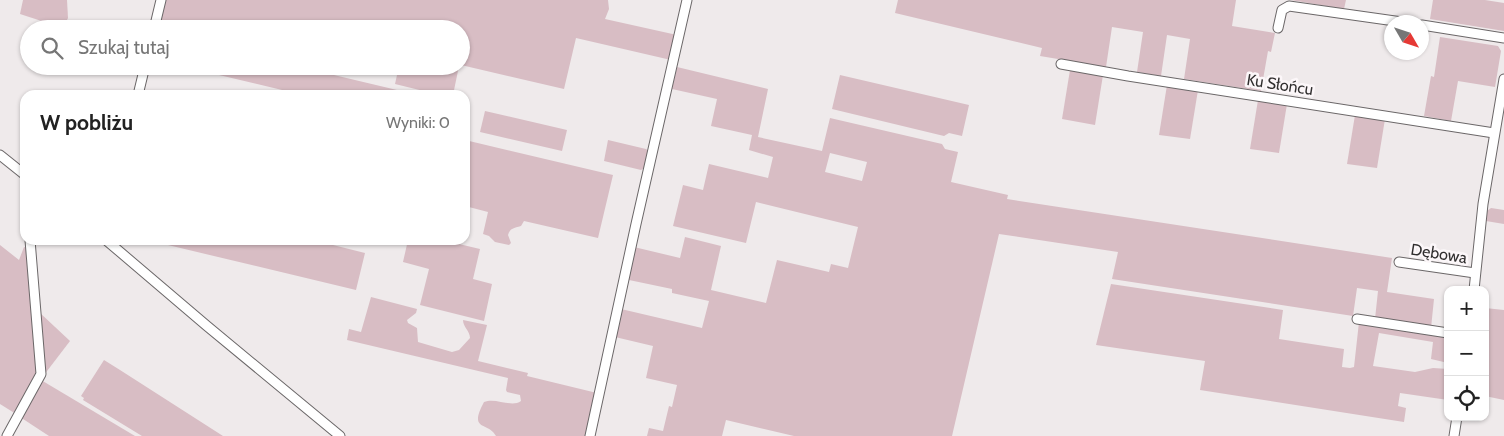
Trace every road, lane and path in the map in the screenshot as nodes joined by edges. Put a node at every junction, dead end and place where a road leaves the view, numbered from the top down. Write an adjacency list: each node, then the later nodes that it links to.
1 (160, 0): 4 (street)
2 (687, 0): 25 (street)
3 (1384, 19): 6 (street)
4 (156, 20)
5 (1429, 27): 7 (street)
6 (1278, 28)
7 (1504, 38)
8 (1061, 64): 12 (street, Ku Słońcu)
9 (143, 75): 11 (street)
10 (1504, 79): 12 (street)
11 (139, 90)
12 (1494, 133): 18 (street)
13 (0, 155): 14 (street)
14 (20, 171)
15 (30, 245): 23 (street)
16 (112, 245): 24 (street)
17 (1399, 262): 18 (street, Dębowa)
18 (1475, 273): 19 (street)
19 (1474, 286)
20 (1357, 319): 21 (street)
21 (1444, 332)
22 (1456, 421): 26 (street)
23 (7, 436)
24 (340, 436)
25 (590, 436)
26 (1454, 436)

